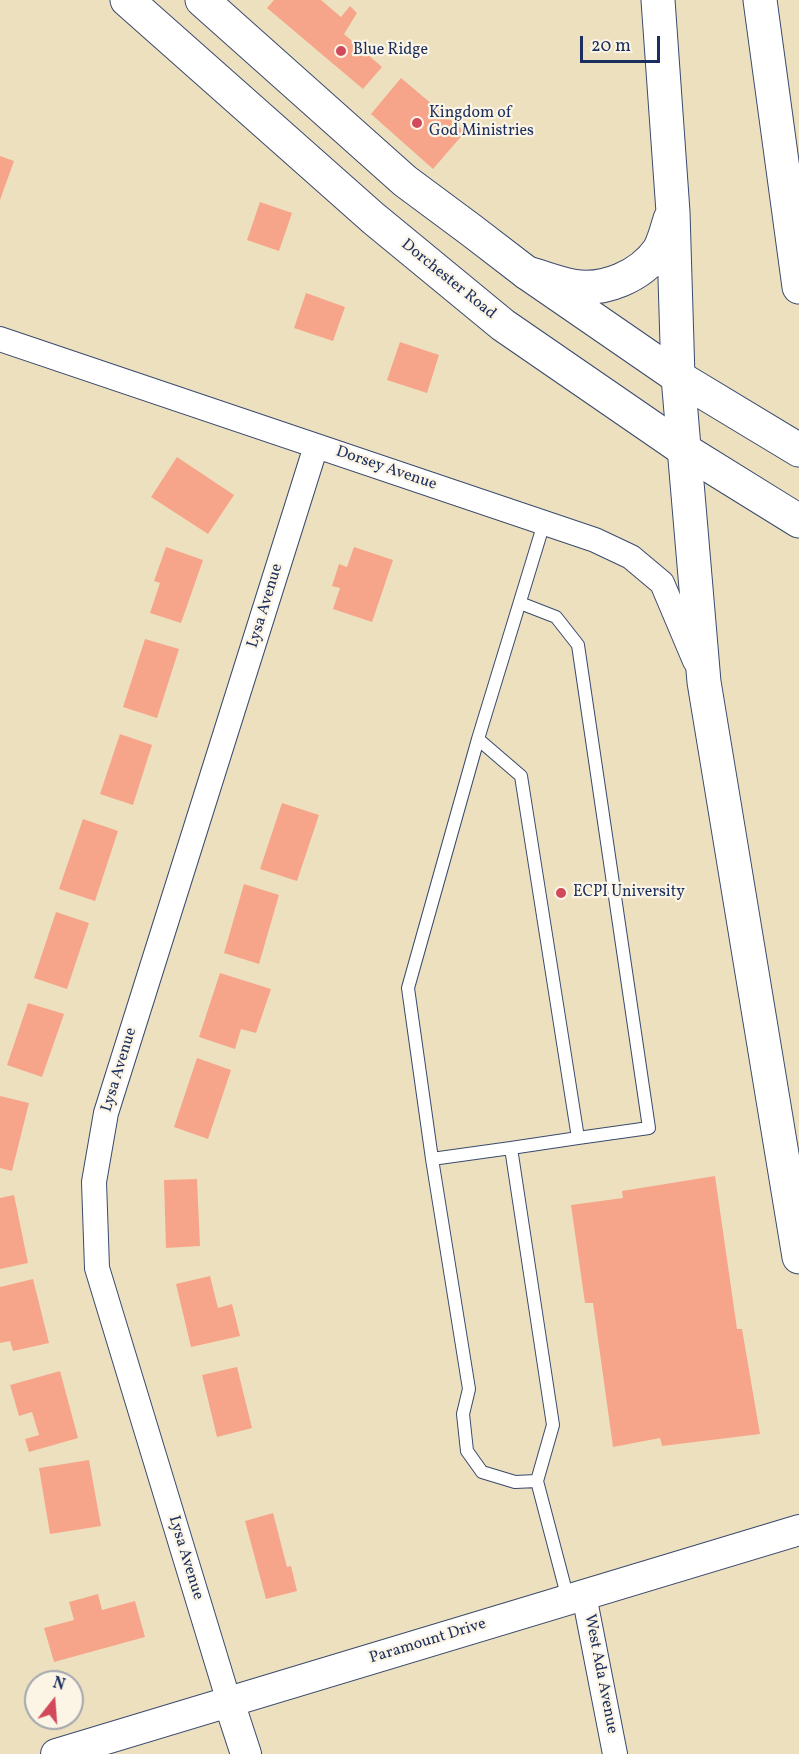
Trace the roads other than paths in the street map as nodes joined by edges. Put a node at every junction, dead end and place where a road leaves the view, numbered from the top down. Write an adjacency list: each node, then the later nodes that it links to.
1 (127, 0): 12 (main road, Dorchester Road)
2 (202, 0): 6 (main road)
3 (658, 0): 5 (main road)
4 (760, 0): 7 (main road)
5 (673, 212): 6 (main road); 9 (main road)
6 (527, 273): 9 (main road)
7 (799, 287)
8 (0, 339): 10 (street, Dorsey Avenue)
9 (678, 376): 11 (main road); 12 (main road)
10 (316, 446): 14 (street, Dorsey Avenue); 25 (street, Lysa Avenue)
11 (799, 450)
12 (686, 451): 13 (main road, Dorchester Road); 16 (main road)
13 (799, 521)
14 (544, 523): 15 (lane); 16 (street, Dorsey Avenue)
15 (520, 603): 17 (lane); 18 (lane)
16 (704, 682): 21 (main road)
17 (478, 739): 18 (lane); 20 (lane)
18 (578, 1138): 19 (lane)
19 (511, 1148): 20 (lane); 22 (lane)
20 (432, 1159): 22 (lane)
21 (799, 1257)
22 (537, 1481): 24 (lane)
23 (799, 1530): 24 (street, Paramount Drive)
24 (576, 1597): 25 (street, Paramount Drive); 28 (street, West Ada Avenue)
25 (229, 1702): 26 (street, Paramount Drive); 27 (street)
26 (56, 1754)
27 (246, 1754)
28 (615, 1754)

